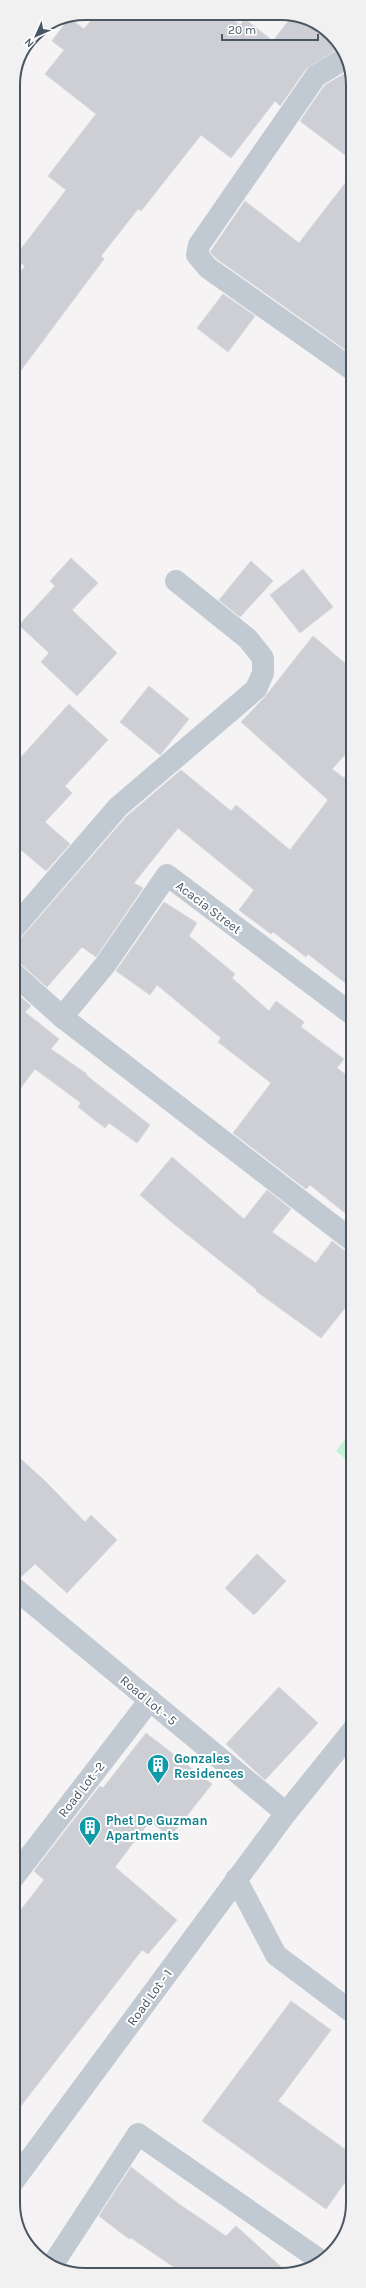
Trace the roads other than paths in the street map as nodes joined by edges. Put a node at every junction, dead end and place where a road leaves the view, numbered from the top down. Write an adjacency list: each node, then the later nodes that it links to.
1 (341, 61): 2 (street)
2 (346, 365)
3 (176, 581): 4 (street)
4 (20, 920)
5 (20, 979): 7 (street)
6 (346, 1011): 7 (street, Acacia Street)
7 (62, 1016): 8 (street)
8 (346, 1236)
9 (20, 1593): 10 (street, Road Lot - 5)
10 (150, 1700): 12 (street, Road Lot - 5); 13 (street, Road Lot -2)
11 (346, 1739): 12 (street, Road Lot - 1)
12 (286, 1813): 14 (street, Road Lot - 1)
13 (20, 1869)
14 (236, 1879): 15 (street); 16 (street, Road Lot - 1)
15 (346, 2008)
16 (20, 2172)
17 (316, 2257): 18 (street)
18 (55, 2260)

